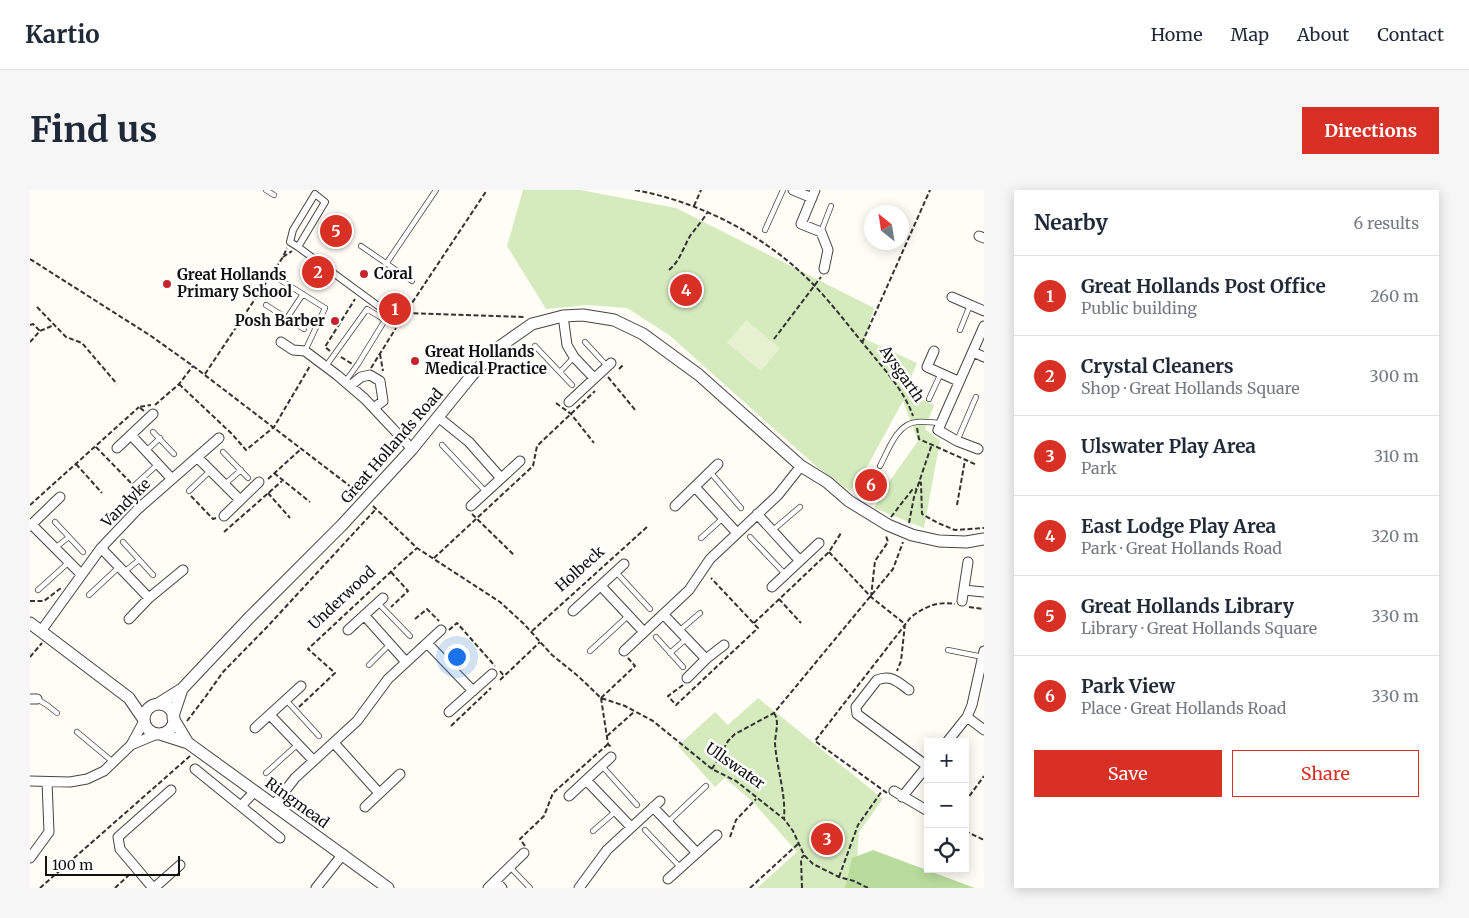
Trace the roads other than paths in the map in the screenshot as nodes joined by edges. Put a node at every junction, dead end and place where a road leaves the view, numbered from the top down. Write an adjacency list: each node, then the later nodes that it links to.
1 (266, 190): 6 (lane)
2 (436, 190): 12 (lane)
3 (783, 190): 8 (lane)
4 (793, 190): 5 (street)
5 (814, 194): 9 (street)
6 (274, 195)
7 (831, 206): 9 (lane)
8 (765, 230)
9 (821, 232): 13 (street)
10 (361, 246): 12 (lane)
11 (298, 248): 11 (street); 23 (street)
12 (386, 264): 15 (lane)
13 (824, 269)
14 (282, 281): 16 (lane)
15 (412, 282)
16 (303, 294): 22 (lane); 30 (lane)
17 (952, 297): 19 (street)
18 (266, 305): 22 (lane)
19 (970, 305): 20 (street); 26 (lane)
20 (984, 311)
21 (563, 316): 33 (street); 48 (street, Great Hollands Road); 66 (street, Great Hollands Road)
22 (287, 318): 25 (lane)
23 (400, 322)
24 (984, 326): 32 (street)
25 (304, 329)
26 (960, 330)
27 (281, 342): 30 (street)
28 (585, 342): 35 (lane)
29 (535, 346): 37 (lane)
30 (305, 351): 36 (street)
31 (934, 351): 38 (street, Aysgarth)
32 (973, 352): 34 (street); 40 (street)
33 (574, 357): 37 (lane); 39 (street)
34 (984, 357)
35 (609, 365): 39 (street)
36 (326, 366): 41 (street); 41 (lane)
37 (560, 372): 42 (lane)
38 (941, 373): 40 (street, Aysgarth); 44 (lane)
39 (594, 378): 45 (street)
40 (958, 382): 49 (street)
41 (347, 384): 46 (street); 46 (street)
42 (572, 386)
43 (976, 397): 54 (lane)
44 (929, 399)
45 (568, 402)
46 (374, 408): 57 (street)
47 (151, 410): 51 (street)
48 (438, 417): 57 (street, Great Hollands Road); 71 (street)
49 (941, 423): 54 (street); 67 (lane)
50 (153, 432): 52 (lane)
51 (130, 435): 56 (street); 59 (street, Vandyke)
52 (160, 438): 59 (lane); 61 (lane)
53 (219, 438): 62 (street, Vandyke)
54 (956, 441): 58 (street)
55 (442, 445): 79 (lane)
56 (117, 448)
57 (412, 449): 153 (street, Great Hollands Road)
58 (978, 449)
59 (146, 451): 64 (street, Vandyke)
60 (223, 452): 69 (lane)
61 (174, 454)
62 (198, 456): 68 (street); 72 (street, Vandyke)
63 (520, 461): 71 (street)
64 (158, 464): 72 (street, Vandyke); 76 (lane)
65 (718, 464): 70 (street)
66 (801, 466): 86 (street); 96 (street, Great Hollands Road)
67 (880, 466)
68 (211, 470): 75 (street); 78 (lane)
69 (241, 470): 73 (lane); 75 (lane)
70 (711, 473): 77 (street); 85 (lane)
71 (500, 477): 79 (street)
72 (171, 478): 100 (street, Vandyke)
73 (248, 478)
74 (259, 482): 81 (street)
75 (225, 484): 81 (street)
76 (135, 485)
77 (695, 487): 83 (street); 88 (street)
78 (189, 491)
79 (485, 491): 82 (street)
80 (60, 497): 90 (street)
81 (240, 500): 87 (street)
82 (471, 506)
83 (675, 506)
84 (800, 507): 91 (lane)
85 (741, 508)
86 (757, 514): 91 (street); 92 (street)
87 (224, 516)
88 (723, 518): 92 (street); 95 (lane)
89 (55, 522): 93 (lane)
90 (31, 526): 99 (street)
91 (772, 530): 103 (street)
92 (737, 533): 125 (street)
93 (69, 536): 99 (lane); 101 (lane)
94 (750, 537): 112 (lane)
95 (701, 538)
96 (984, 539)
97 (123, 542): 102 (lane)
98 (819, 543): 103 (street)
99 (55, 548): 104 (street)
100 (101, 548): 107 (street, Vandyke); 110 (street, Vandyke)
101 (83, 552)
102 (139, 560): 107 (lane); 111 (lane)
103 (800, 560): 112 (street)
104 (69, 562): 110 (street); 115 (lane)
105 (968, 562): 116 (street)
106 (624, 564): 109 (street, Holbeck)
107 (122, 570): 118 (lane); 119 (street, Vandyke)
108 (183, 570): 119 (street)
109 (616, 572): 113 (street, Holbeck); 122 (lane)
110 (81, 574): 134 (street, Vandyke)
111 (153, 575)
112 (785, 575): 114 (street)
113 (601, 586): 123 (street, Holbeck); 127 (street, Holbeck)
114 (772, 587)
115 (38, 590)
116 (964, 590): 117 (street); 121 (street)
117 (984, 592)
118 (89, 595)
119 (149, 598): 128 (street)
120 (380, 600): 126 (street, Underwood); 135 (lane)
121 (962, 604)
122 (650, 609)
123 (573, 611)
124 (700, 613): 132 (lane)
125 (663, 614): 132 (street); 133 (street)
126 (364, 615): 130 (street, Underwood); 139 (street, Underwood)
127 (628, 616): 133 (street, Holbeck); 142 (lane)
128 (129, 619)
129 (30, 623): 134 (street)
130 (348, 630)
131 (441, 630): 138 (street)
132 (679, 631): 137 (street)
133 (643, 632): 143 (street)
134 (42, 636): 156 (street)
135 (410, 636)
136 (656, 637): 144 (lane)
137 (686, 638): 144 (lane); 146 (street)
138 (427, 643): 147 (street); 155 (street)
139 (390, 644): 147 (street, Underwood); 148 (lane)
140 (724, 645): 146 (street)
141 (948, 650): 145 (lane)
142 (590, 651)
143 (624, 651)
144 (670, 652): 149 (lane)
145 (984, 654): 164 (street)
146 (706, 659): 151 (street)
147 (406, 662): 173 (street)
148 (369, 665)
149 (683, 667)
150 (492, 674): 155 (street)
151 (685, 681)
152 (301, 686): 158 (street)
153 (182, 689): 159 (street, Great Hollands Road); 163 (street, Great Hollands Road)
154 (909, 690): 179 (street)
155 (473, 691): 160 (street)
156 (129, 698): 159 (street); 165 (street)
157 (34, 700): 161 (lane)
158 (286, 700): 162 (street); 170 (lane)
159 (157, 705): 163 (street); 165 (street)
160 (449, 712)
161 (57, 713)
162 (270, 715): 166 (street); 174 (street)
163 (173, 717): 169 (street); 172 (street, Ringmead)
164 (967, 717): 167 (street); 171 (street)
165 (144, 720): 169 (street); 175 (street)
166 (255, 728)
167 (984, 730)
168 (77, 732): 178 (lane)
169 (159, 734): 172 (street, Ringmead); 175 (street)
170 (319, 736)
171 (950, 738)
172 (188, 743): 190 (street, Ringmead)
173 (334, 743): 177 (street); 191 (street)
174 (298, 744): 177 (street); 183 (lane)
175 (132, 745): 178 (street)
176 (613, 755): 180 (street)
177 (313, 760): 193 (street)
178 (114, 762): 187 (street)
179 (924, 763)
180 (602, 766): 185 (street); 194 (lane)
181 (924, 768): 197 (street)
182 (195, 769): 195 (street)
183 (266, 773)
184 (400, 774): 191 (street)
185 (586, 780): 192 (street); 198 (street)
186 (30, 781): 187 (street)
187 (47, 782): 208 (street)
188 (706, 786): 199 (lane)
189 (171, 790): 214 (street)
190 (255, 791): 193 (street, Ringmead); 195 (street)
191 (380, 793): 196 (street)
192 (569, 796)
193 (274, 805): 207 (street, Ringmead)
194 (637, 805)
195 (241, 806): 204 (street)
196 (365, 807)
197 (924, 810)
198 (616, 811): 200 (street); 202 (lane)
199 (668, 822): 200 (street); 206 (street)
200 (631, 827): 220 (street)
201 (645, 830): 211 (lane)
202 (593, 831)
203 (717, 835): 206 (street)
204 (280, 838)
205 (524, 853): 210 (street)
206 (697, 853): 211 (street)
207 (343, 854): 215 (street); 216 (street, Ringmead)
208 (30, 858)
209 (180, 865): 214 (street)
210 (510, 867): 213 (street); 219 (lane)
211 (680, 867): 212 (street)
212 (668, 879)
213 (495, 880): 217 (street); 218 (street)
214 (154, 888)
215 (316, 888)
216 (388, 888)
217 (488, 888)
218 (502, 888)
219 (530, 888)
220 (578, 888)

